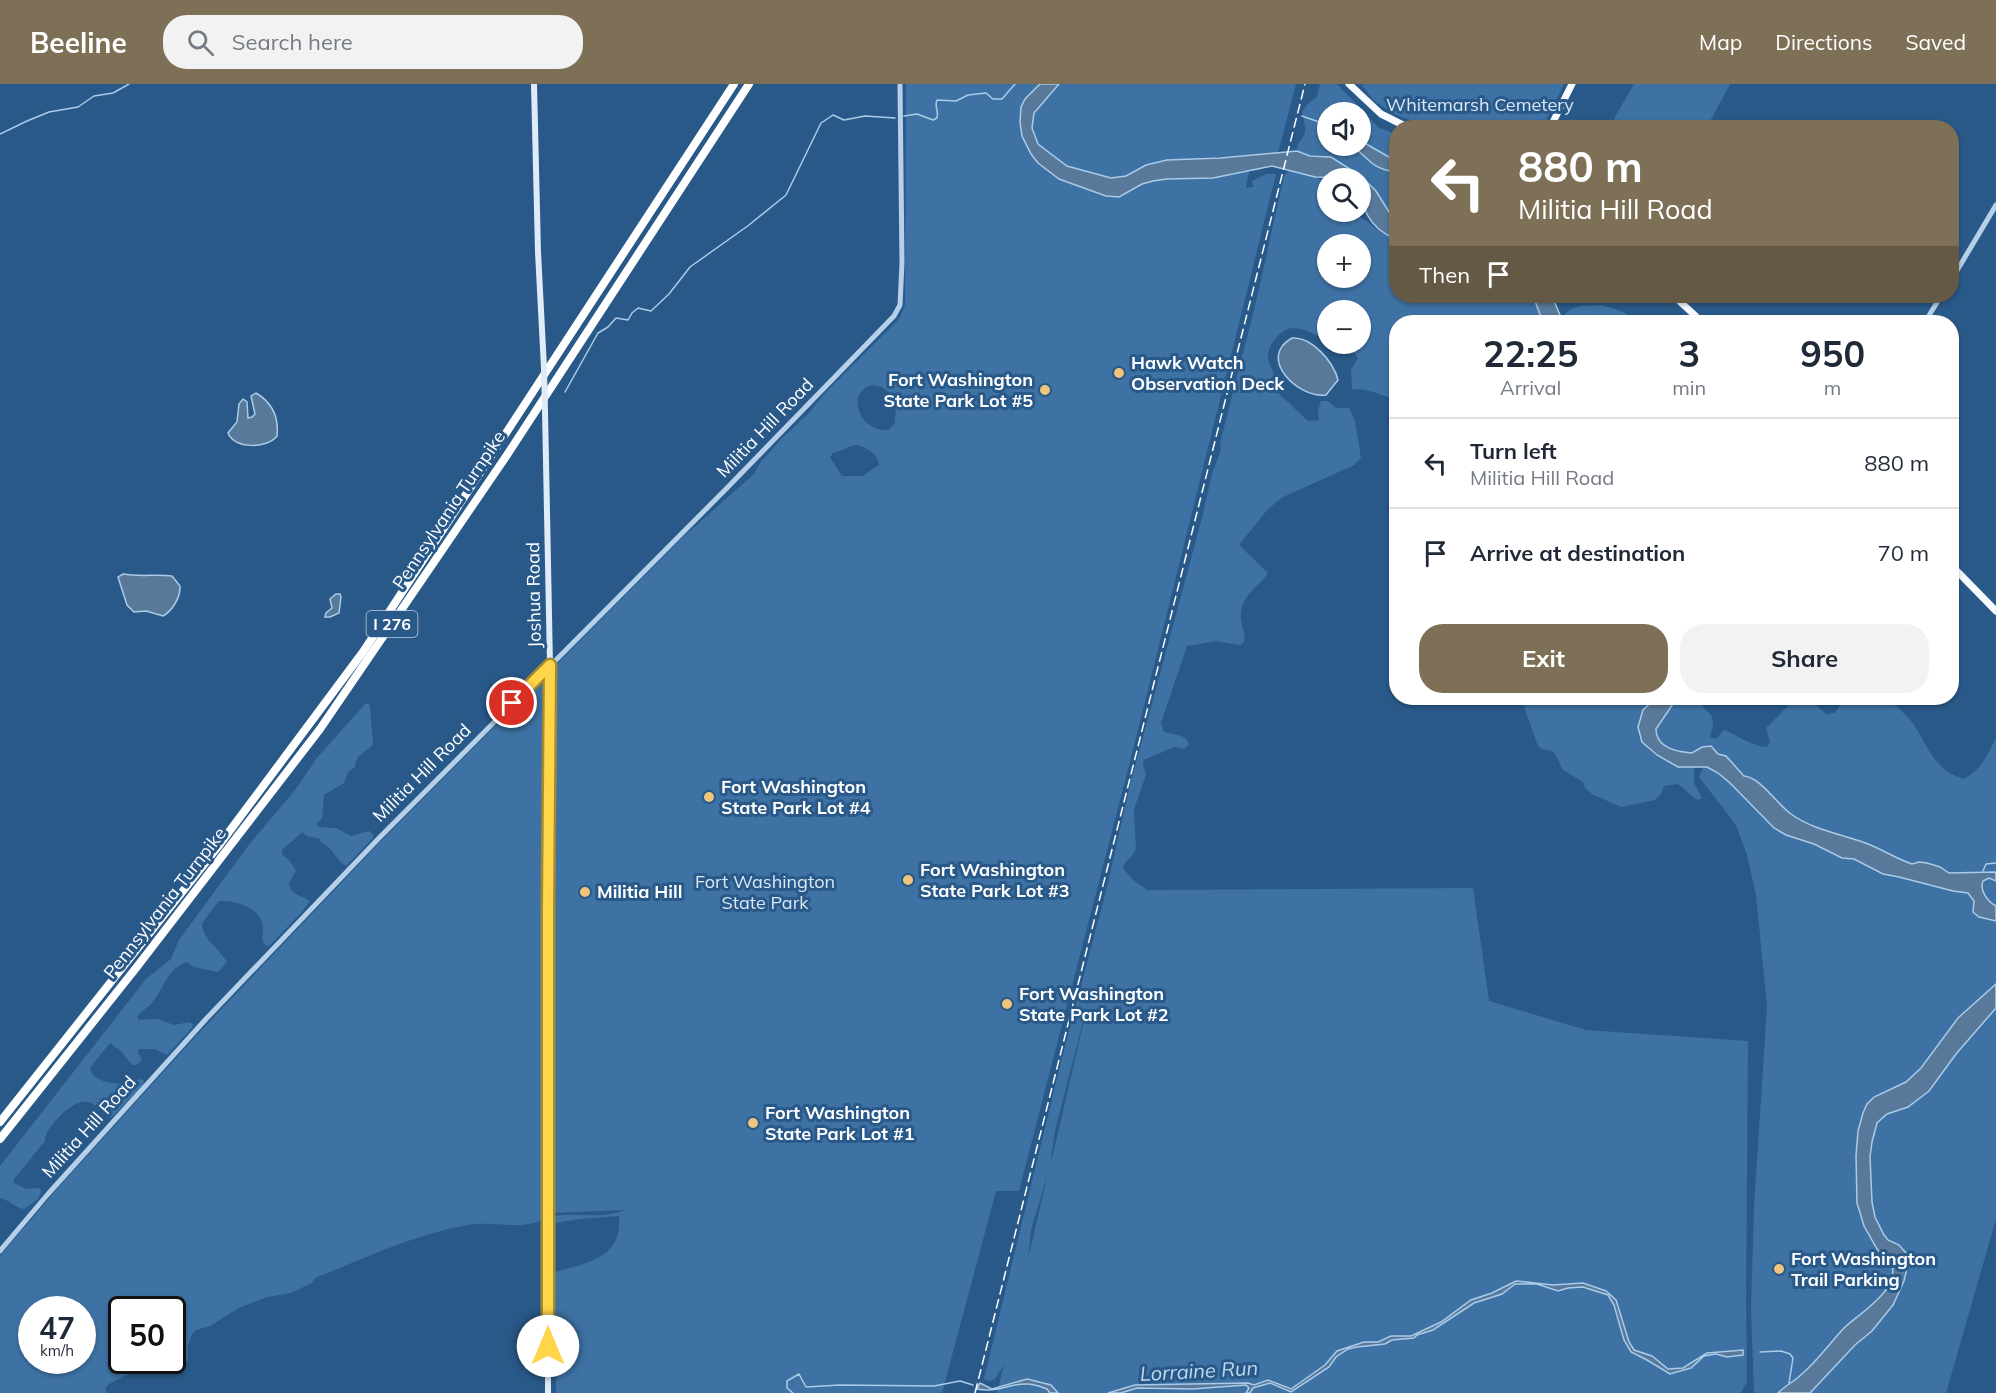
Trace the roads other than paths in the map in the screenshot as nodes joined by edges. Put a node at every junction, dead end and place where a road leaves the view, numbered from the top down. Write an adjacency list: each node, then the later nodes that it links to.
1 (534, 84): 15 (main road, Joshua Road, bridge)
2 (734, 84): 16 (highway, Pennsylvania Turnpike / I 276)
3 (749, 84): 17 (highway, Pennsylvania Turnpike / I 276)
4 (900, 84): 15 (street, Militia Hill Road)
5 (1349, 84): 7 (main road)
6 (1572, 84): 8 (main road)
7 (1393, 120)
8 (1554, 120)
9 (1996, 205): 10 (street)
10 (1959, 267)
11 (1682, 303): 12 (main road)
12 (1694, 315)
13 (1959, 573): 14 (main road)
14 (1996, 611)
15 (550, 665): 18 (street, Militia Hill Road); 19 (main road, Joshua Road)
16 (0, 1122)
17 (0, 1139)
18 (0, 1251)
19 (548, 1393)

